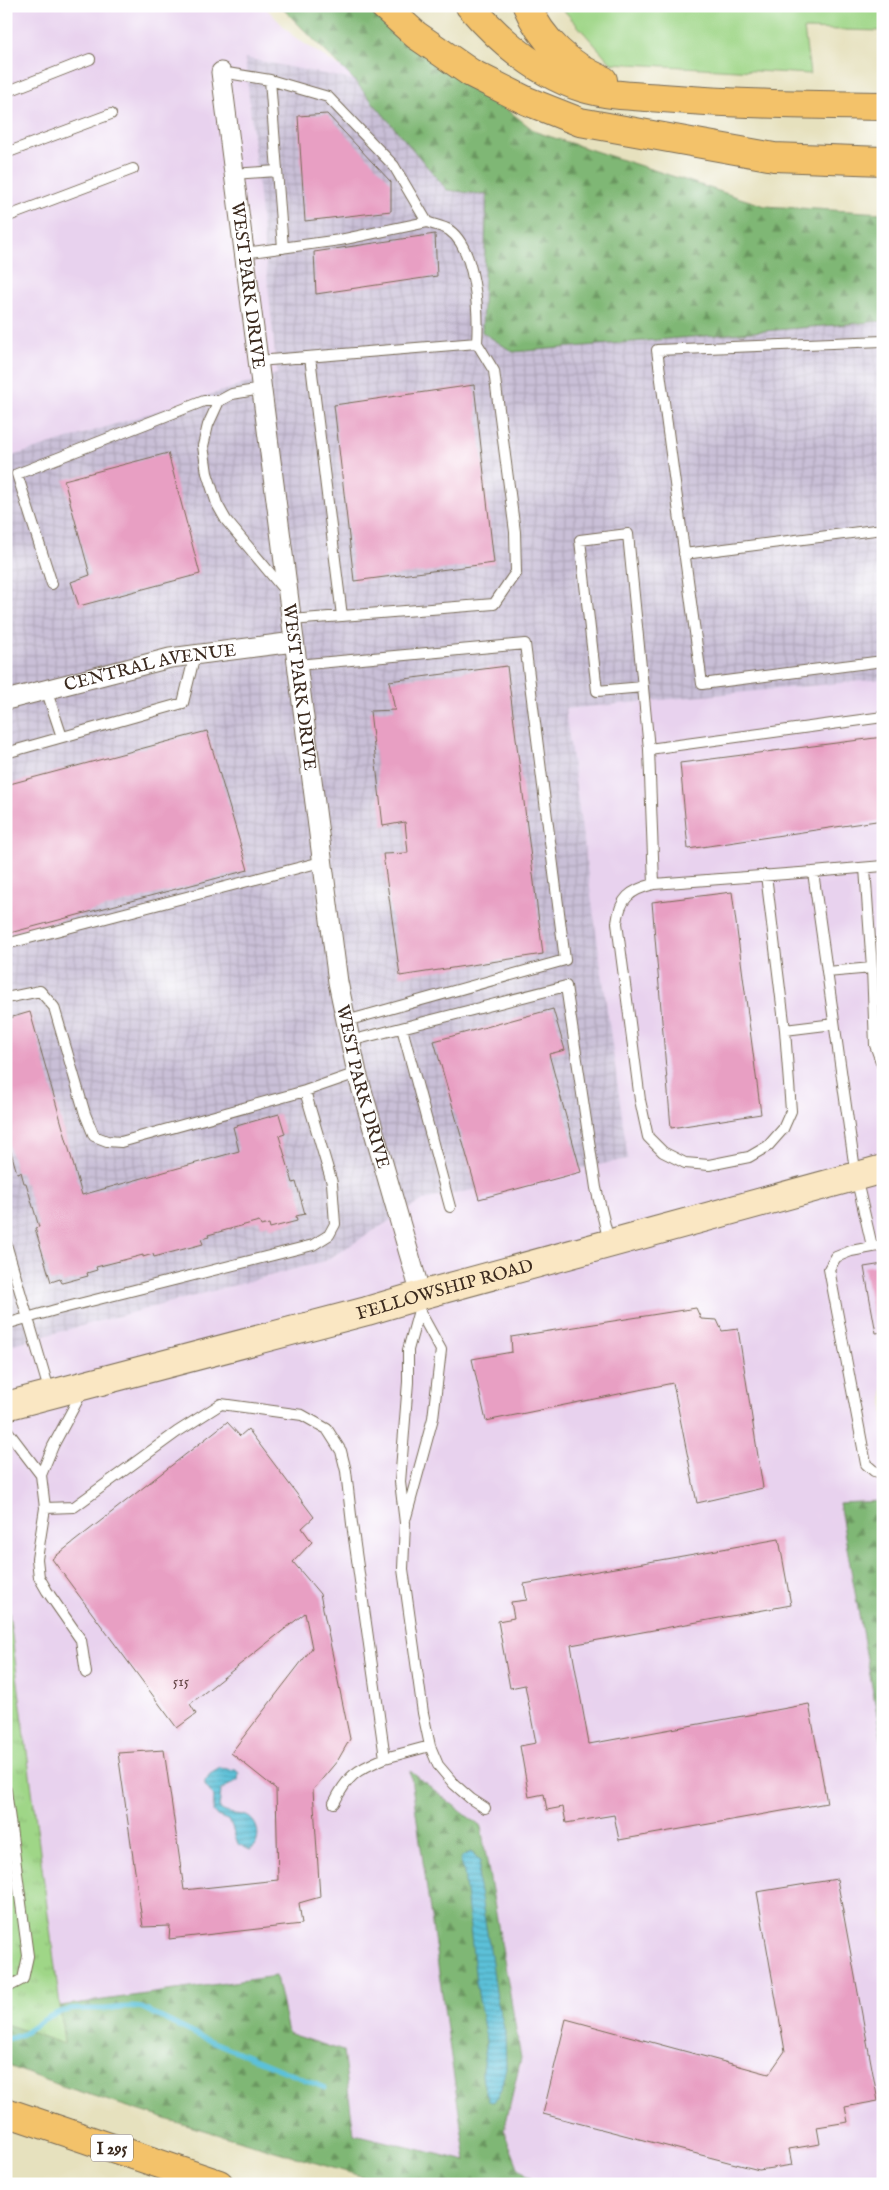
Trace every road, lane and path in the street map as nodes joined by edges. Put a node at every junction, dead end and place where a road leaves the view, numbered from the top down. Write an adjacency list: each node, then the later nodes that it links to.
1 (384, 6): 12 (highway)
2 (449, 6): 12 (highway)
3 (470, 6): 9 (highway)
4 (526, 6): 9 (highway)
5 (90, 59): 8 (lane)
6 (220, 72): 7 (lane); 17 (street, WEST PARK DRIVE)
7 (270, 80): 16 (lane); 19 (lane)
8 (6, 92)
9 (662, 98): 10 (highway)
10 (883, 106)
11 (111, 114): 13 (lane)
12 (668, 138): 14 (highway)
13 (6, 153)
14 (883, 161)
15 (133, 169): 18 (lane)
16 (277, 171): 17 (lane); 20 (lane)
17 (233, 174): 21 (street, WEST PARK DRIVE)
18 (6, 217)
19 (427, 222): 20 (lane); 23 (lane)
20 (283, 248): 21 (lane)
21 (244, 253): 25 (street, WEST PARK DRIVE)
22 (883, 341): 29 (lane)
23 (477, 343): 24 (lane); 32 (lane)
24 (310, 357): 25 (lane); 32 (lane)
25 (258, 361): 26 (street, WEST PARK DRIVE)
26 (261, 389): 27 (lane); 31 (street, WEST PARK DRIVE)
27 (219, 401): 30 (lane); 31 (lane)
28 (883, 529): 29 (lane)
29 (684, 554): 36 (lane)
30 (52, 584)
31 (288, 593): 33 (street, WEST PARK DRIVE)
32 (342, 616): 33 (lane)
33 (291, 620): 34 (street, WEST PARK DRIVE)
34 (294, 642): 35 (street, CENTRAL AVENUE); 37 (street, WEST PARK DRIVE)
35 (195, 654): 39 (street, CENTRAL AVENUE); 42 (lane)
36 (883, 661)
37 (297, 665): 45 (street, WEST PARK DRIVE); 55 (lane)
38 (643, 687): 38 (lane); 43 (lane)
39 (46, 690): 40 (street, CENTRAL AVENUE); 42 (lane)
40 (6, 700)
41 (883, 717): 43 (lane)
42 (62, 737): 44 (lane)
43 (649, 749): 50 (lane)
44 (6, 753)
45 (321, 862): 51 (lane); 55 (street, WEST PARK DRIVE)
46 (883, 866): 47 (lane)
47 (865, 868): 48 (lane); 52 (lane)
48 (813, 872): 49 (lane); 53 (lane)
49 (766, 875): 50 (lane); 58 (lane)
50 (654, 884): 58 (lane)
51 (6, 944)
52 (872, 968): 53 (lane); 60 (lane)
53 (827, 972): 56 (lane)
54 (6, 998): 62 (lane)
55 (346, 1021): 59 (street, WEST PARK DRIVE)
56 (834, 1024): 58 (lane); 64 (lane)
57 (402, 1028): 59 (lane); 65 (lane); 66 (lane)
58 (785, 1030)
59 (350, 1041): 61 (street, WEST PARK DRIVE)
60 (883, 1067)
61 (357, 1073): 62 (lane); 69 (street, WEST PARK DRIVE)
62 (305, 1091): 70 (lane)
63 (883, 1169): 64 (street, FELLOWSHIP ROAD)
64 (856, 1176): 66 (street, FELLOWSHIP ROAD); 68 (lane)
65 (450, 1207)
66 (609, 1243): 69 (street, FELLOWSHIP ROAD)
67 (6, 1244): 70 (lane)
68 (878, 1245): 76 (lane)
69 (420, 1302): 72 (street, FELLOWSHIP ROAD); 79 (lane); 79 (lane)
70 (27, 1318): 71 (lane); 73 (lane)
71 (6, 1324)
72 (86, 1385): 73 (street, FELLOWSHIP ROAD); 77 (lane)
73 (50, 1394): 74 (street, FELLOWSHIP ROAD)
74 (6, 1406)
75 (6, 1429): 77 (lane)
76 (883, 1473)
77 (41, 1475): 78 (lane)
78 (46, 1508): 80 (lane); 82 (lane)
79 (405, 1523): 81 (lane)
80 (86, 1673)
81 (430, 1746): 82 (lane); 85 (lane)
82 (385, 1758): 84 (lane)
83 (6, 1790): 86 (lane)
84 (334, 1803)
85 (485, 1808)
86 (6, 1988)
87 (6, 2112): 88 (highway, I 295)
88 (219, 2184)

